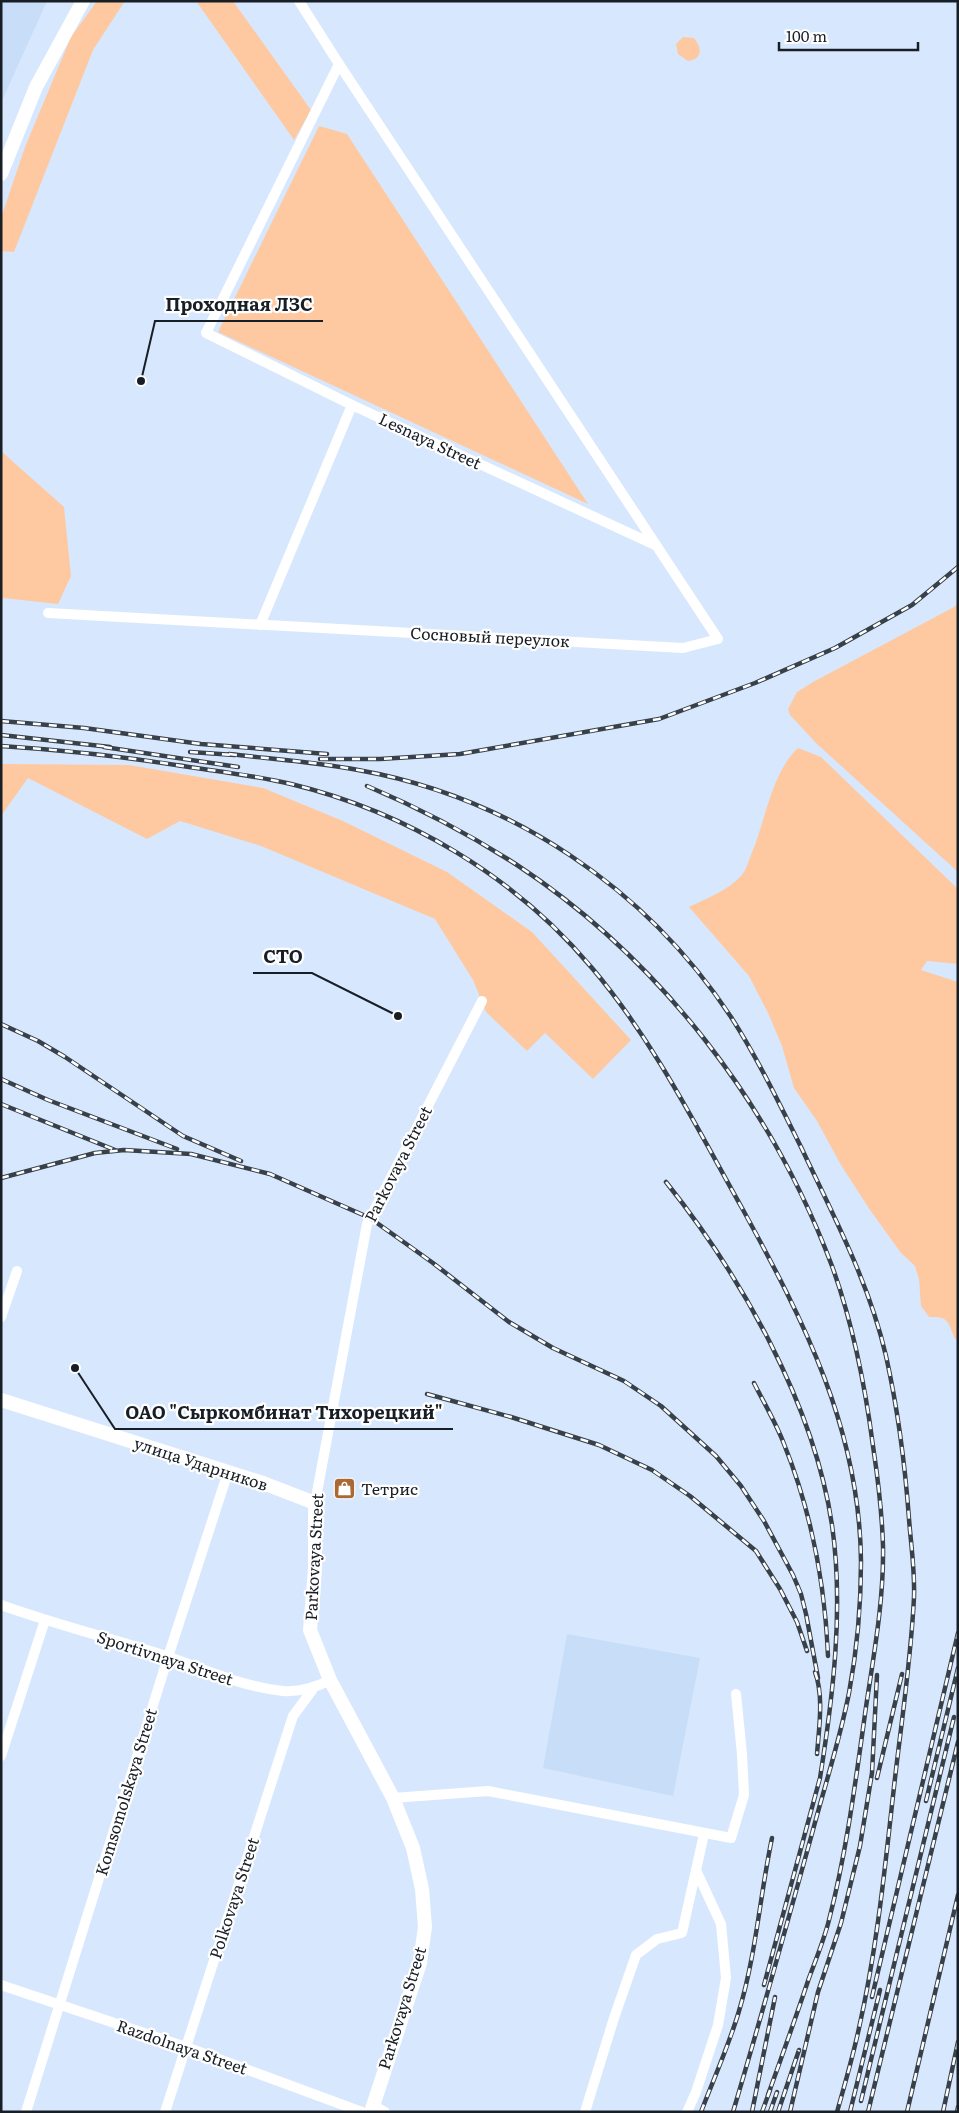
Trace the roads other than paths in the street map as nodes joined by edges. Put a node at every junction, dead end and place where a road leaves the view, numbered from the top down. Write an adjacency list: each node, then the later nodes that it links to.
1 (83, 1): 4 (main road)
2 (299, 1): 3 (street)
3 (339, 64): 5 (street, Lesnaya Street); 6 (street)
4 (1, 174)
5 (352, 405): 6 (street, Lesnaya Street); 8 (street)
6 (656, 545): 8 (street, Сосновый переулок)
7 (48, 613): 8 (street, Сосновый переулок)
8 (260, 625)
9 (482, 1001): 14 (street, Parkovaya Street)
10 (17, 1272): 11 (street)
11 (1, 1317)
12 (1, 1400): 13 (main road, улица Ударников)
13 (228, 1472): 14 (main road, улица Ударников); 17 (street, Komsomolskaya Street)
14 (315, 1503): 18 (main road, Parkovaya Street)
15 (1, 1605): 16 (street, Sportivnaya Street)
16 (45, 1620): 17 (street, Sportivnaya Street); 21 (street)
17 (168, 1657): 19 (street, Sportivnaya Street); 26 (street, Komsomolskaya Street)
18 (330, 1680): 19 (street, Sportivnaya Street); 22 (main road, Parkovaya Street)
19 (313, 1689): 27 (street, Polkovaya Street)
20 (736, 1694): 23 (street)
21 (1, 1756)
22 (393, 1798): 23 (street); 28 (main road, Parkovaya Street)
23 (704, 1834): 24 (street)
24 (696, 1870): 31 (street); 32 (street)
25 (1, 1985): 26 (street, Razdolnaya Street)
26 (60, 2005): 27 (street, Razdolnaya Street); 29 (street, Komsomolskaya Street)
27 (186, 2047): 28 (street, Razdolnaya Street); 30 (street, Polkovaya Street)
28 (373, 2110)
29 (26, 2112)
30 (165, 2112)
31 (585, 2112)
32 (687, 2112)

